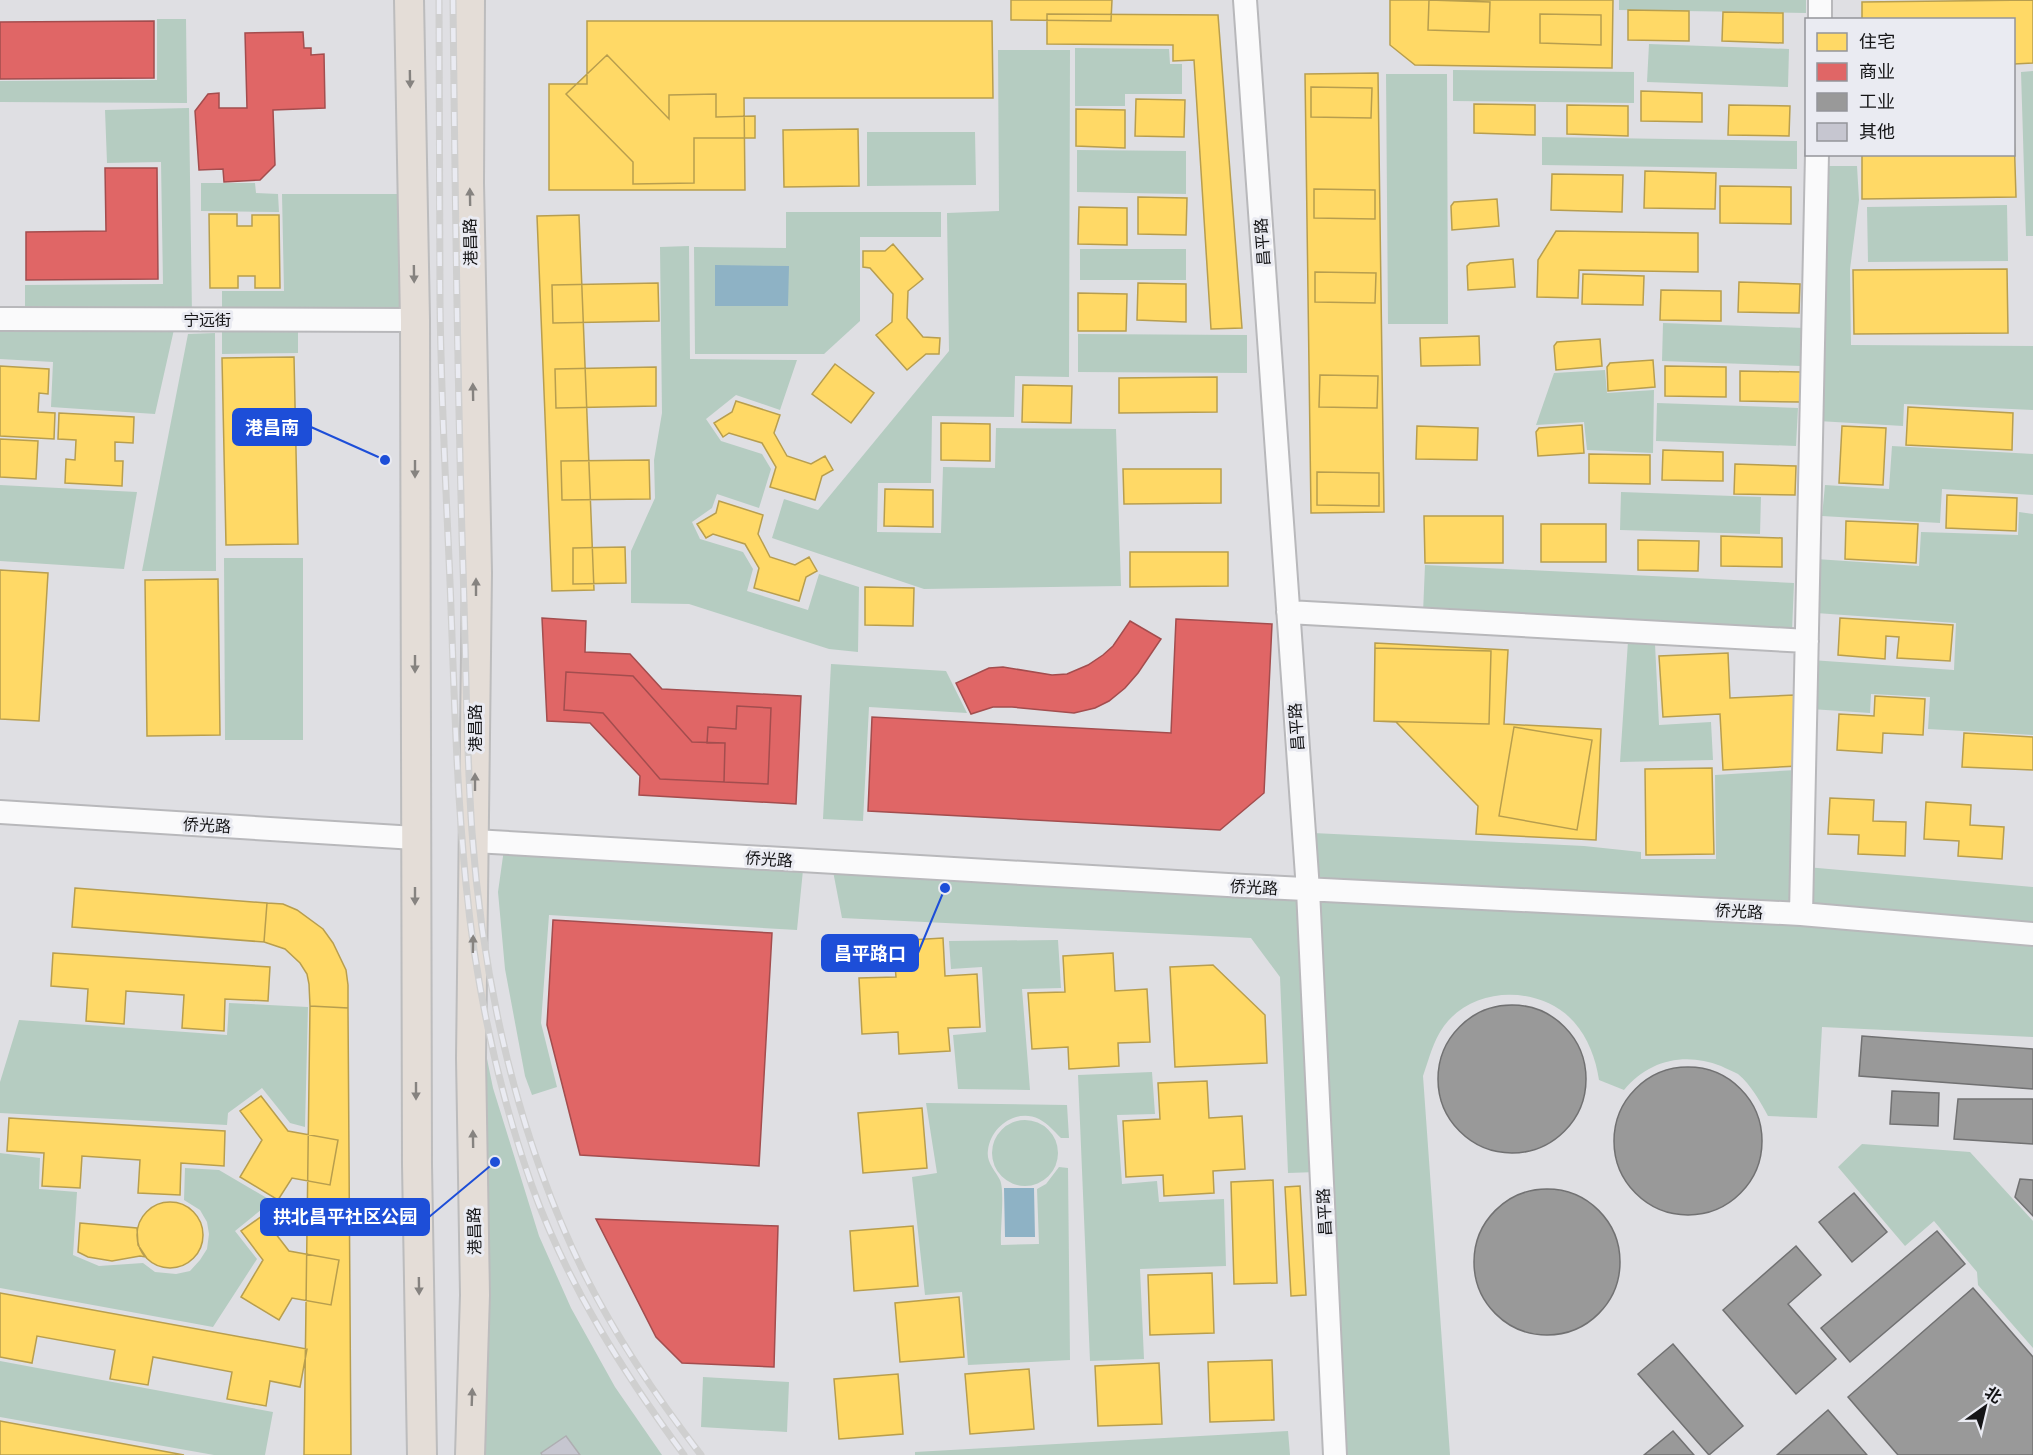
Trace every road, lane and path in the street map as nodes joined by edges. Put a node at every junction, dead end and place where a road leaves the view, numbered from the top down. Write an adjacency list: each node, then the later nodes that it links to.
1 (402, 0): 8 (main road)
2 (409, 0): 8 (main road)
3 (470, 0): 9 (main road, 港昌路)
4 (479, 0): 9 (main road)
5 (1245, 0): 13 (street, 昌平路)
6 (1820, 0): 7 (street)
7 (1820, 18)
8 (409, 30): 12 (main road, one-way to 12)
9 (470, 34): 17 (main road, 港昌路, one-way to 9)
10 (1817, 156): 14 (street)
11 (0, 319): 12 (street, 宁远街)
12 (415, 320): 16 (main road, one-way to 16)
13 (1288, 612): 14 (street); 18 (street, 昌平路)
14 (1807, 641): 19 (street)
15 (0, 812): 16 (street, 侨光路)
16 (415, 838): 21 (main road, one-way to 21)
17 (474, 841): 18 (street, 侨光路); 22 (main road, 港昌路, one-way to 17)
18 (1308, 890): 19 (street, 侨光路); 23 (street, 昌平路)
19 (1801, 914): 20 (street, 侨光路)
20 (2033, 934)
21 (422, 1455)
22 (470, 1455)
23 (1335, 1455)

